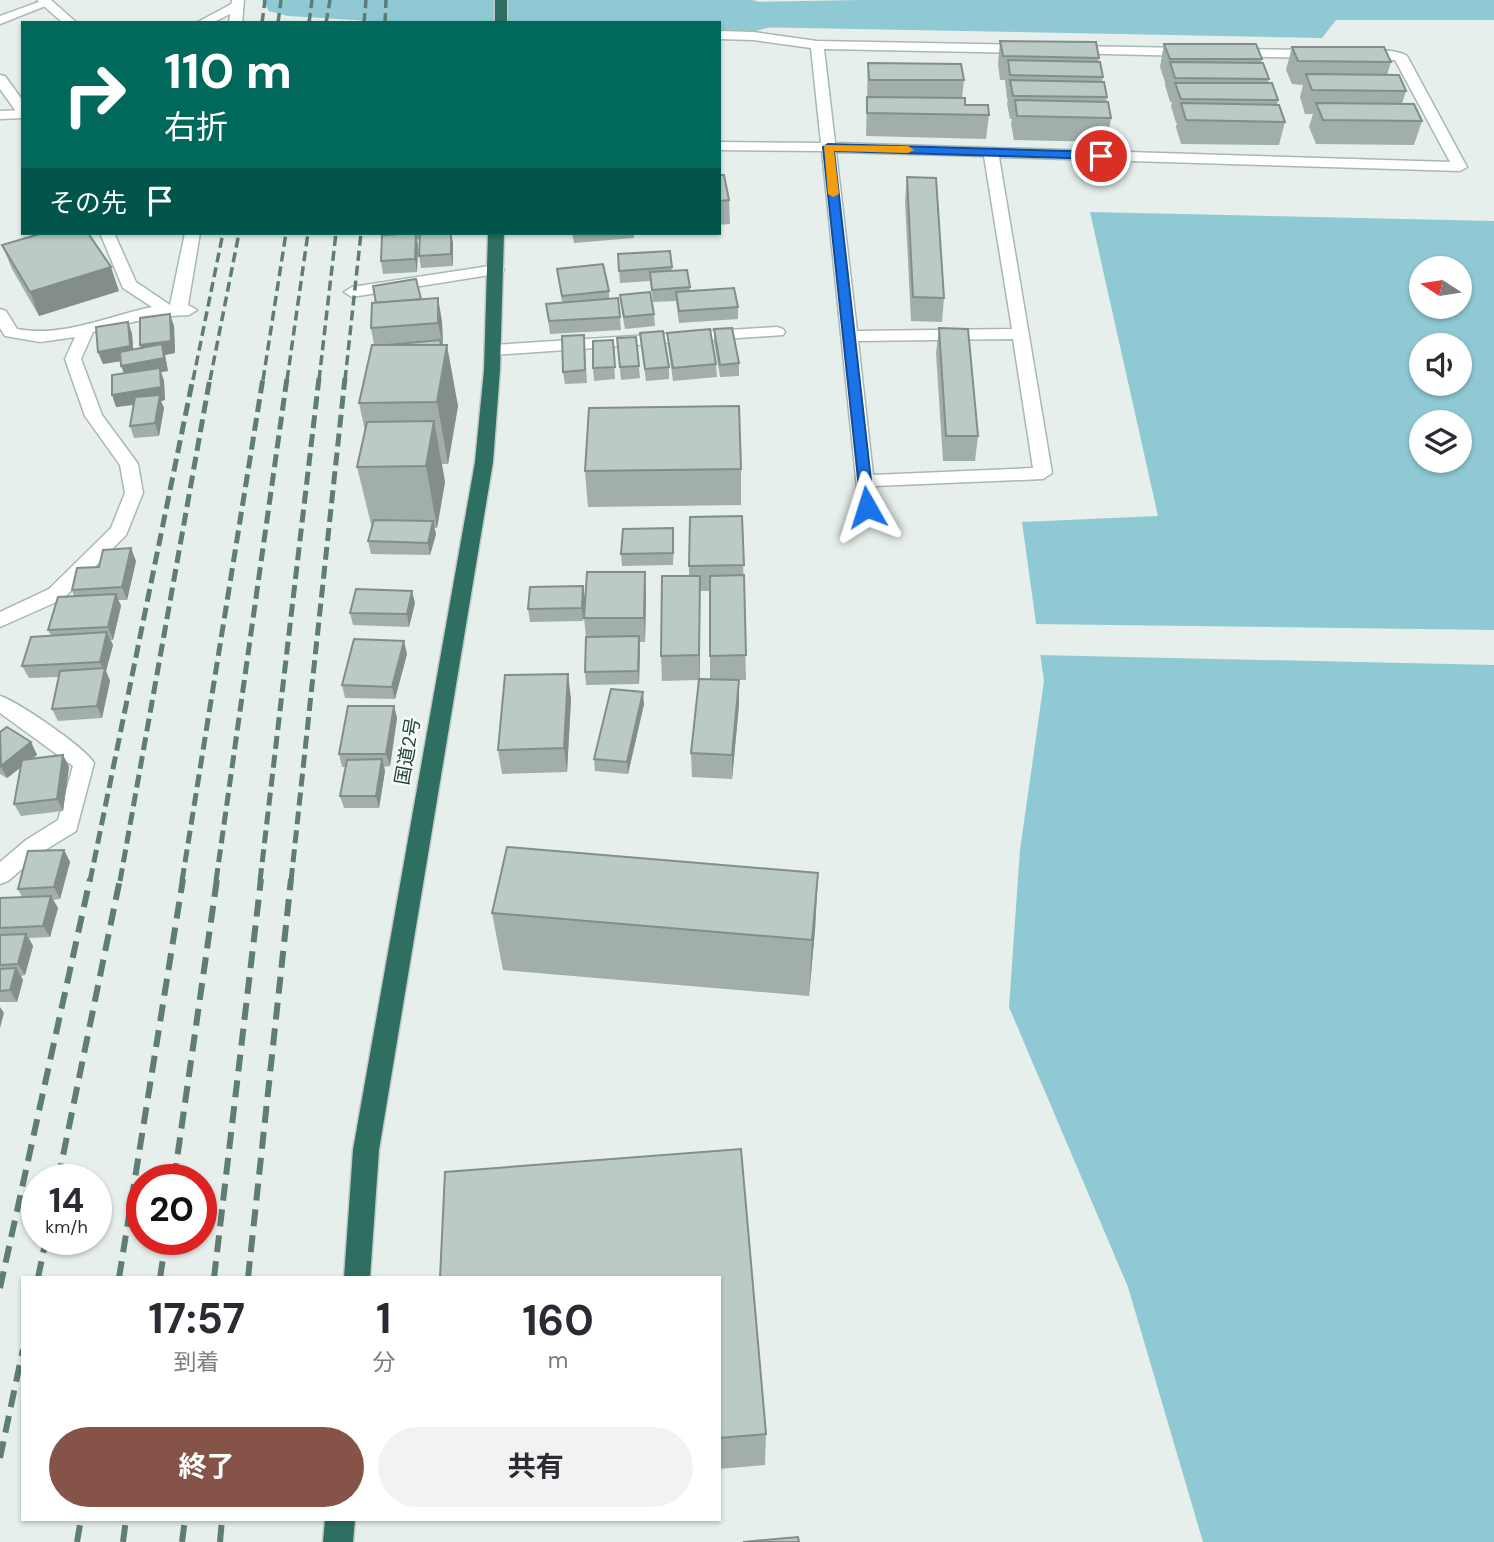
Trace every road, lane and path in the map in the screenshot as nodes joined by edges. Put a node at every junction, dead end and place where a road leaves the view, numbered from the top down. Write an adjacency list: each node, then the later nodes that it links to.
1 (501, 1): 8 (highway)
2 (45, 2): 4 (street); 5 (street)
3 (238, 2): 6 (street); 7 (street)
4 (0, 20)
5 (69, 21)
6 (205, 21)
7 (235, 21)
8 (501, 21)
9 (721, 35): 10 (street)
10 (817, 45): 16 (street); 17 (street)
11 (0, 79): 12 (street)
12 (21, 109)
13 (21, 112): 14 (street)
14 (0, 115)
15 (721, 146): 16 (street)
16 (828, 147): 17 (street); 28 (street)
17 (991, 152): 27 (street)
18 (108, 235): 23 (street)
19 (192, 235): 23 (street)
20 (496, 235): 21 (highway, 国道2号)
21 (496, 270): 22 (street); 29 (highway, 国道2号)
22 (352, 292)
23 (177, 309): 25 (street)
24 (0, 314): 25 (street)
25 (86, 330): 32 (street)
26 (777, 332): 29 (street)
27 (1020, 334): 28 (street); 30 (street)
28 (849, 336): 30 (street)
29 (493, 350): 35 (highway, 国道2号)
30 (865, 481): 31 (street)
31 (867, 507)
32 (0, 620)
33 (0, 703): 34 (street)
34 (0, 876)
35 (357, 1276)
36 (340, 1521): 37 (highway)
37 (338, 1542)

